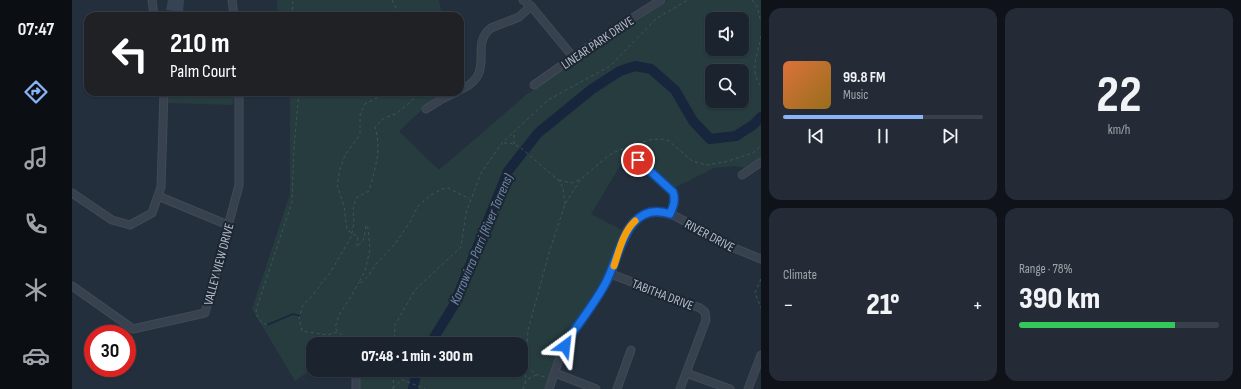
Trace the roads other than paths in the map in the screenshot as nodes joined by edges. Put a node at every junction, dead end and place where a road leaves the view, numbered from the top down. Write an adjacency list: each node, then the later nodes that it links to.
1 (152, 0): 6 (street)
2 (232, 0): 7 (street)
3 (523, 0): 5 (street)
4 (661, 0): 8 (street, LINEAR PARK DRIVE)
5 (531, 6): 8 (street); 10 (street)
6 (154, 12)
7 (234, 12)
8 (574, 58): 9 (street, LINEAR PARK DRIVE)
9 (534, 85)
10 (464, 88)
11 (164, 96): 19 (street)
12 (239, 96): 21 (street, VALLEY VIEW DRIVE)
13 (448, 96): 14 (street)
14 (426, 109)
15 (638, 160): 20 (street)
16 (761, 162): 17 (street)
17 (742, 175)
18 (72, 193): 19 (street)
19 (158, 196): 21 (street)
20 (670, 214): 22 (street, RIVER DRIVE); 23 (street, RIVER DRIVE)
21 (228, 225): 24 (street, VALLEY VIEW DRIVE)
22 (761, 259)
23 (611, 274): 27 (street, TABITHA DRIVE); 28 (street, RIVER DRIVE)
24 (72, 286)
25 (631, 350): 33 (street)
26 (761, 355): 36 (street)
27 (686, 373): 34 (street, TABITHA DRIVE); 35 (street)
28 (554, 376): 31 (street, RIVER DRIVE); 32 (street)
29 (356, 377): 30 (street)
30 (356, 389)
31 (549, 389)
32 (596, 389)
33 (617, 389)
34 (680, 389)
35 (730, 389)
36 (748, 389)

